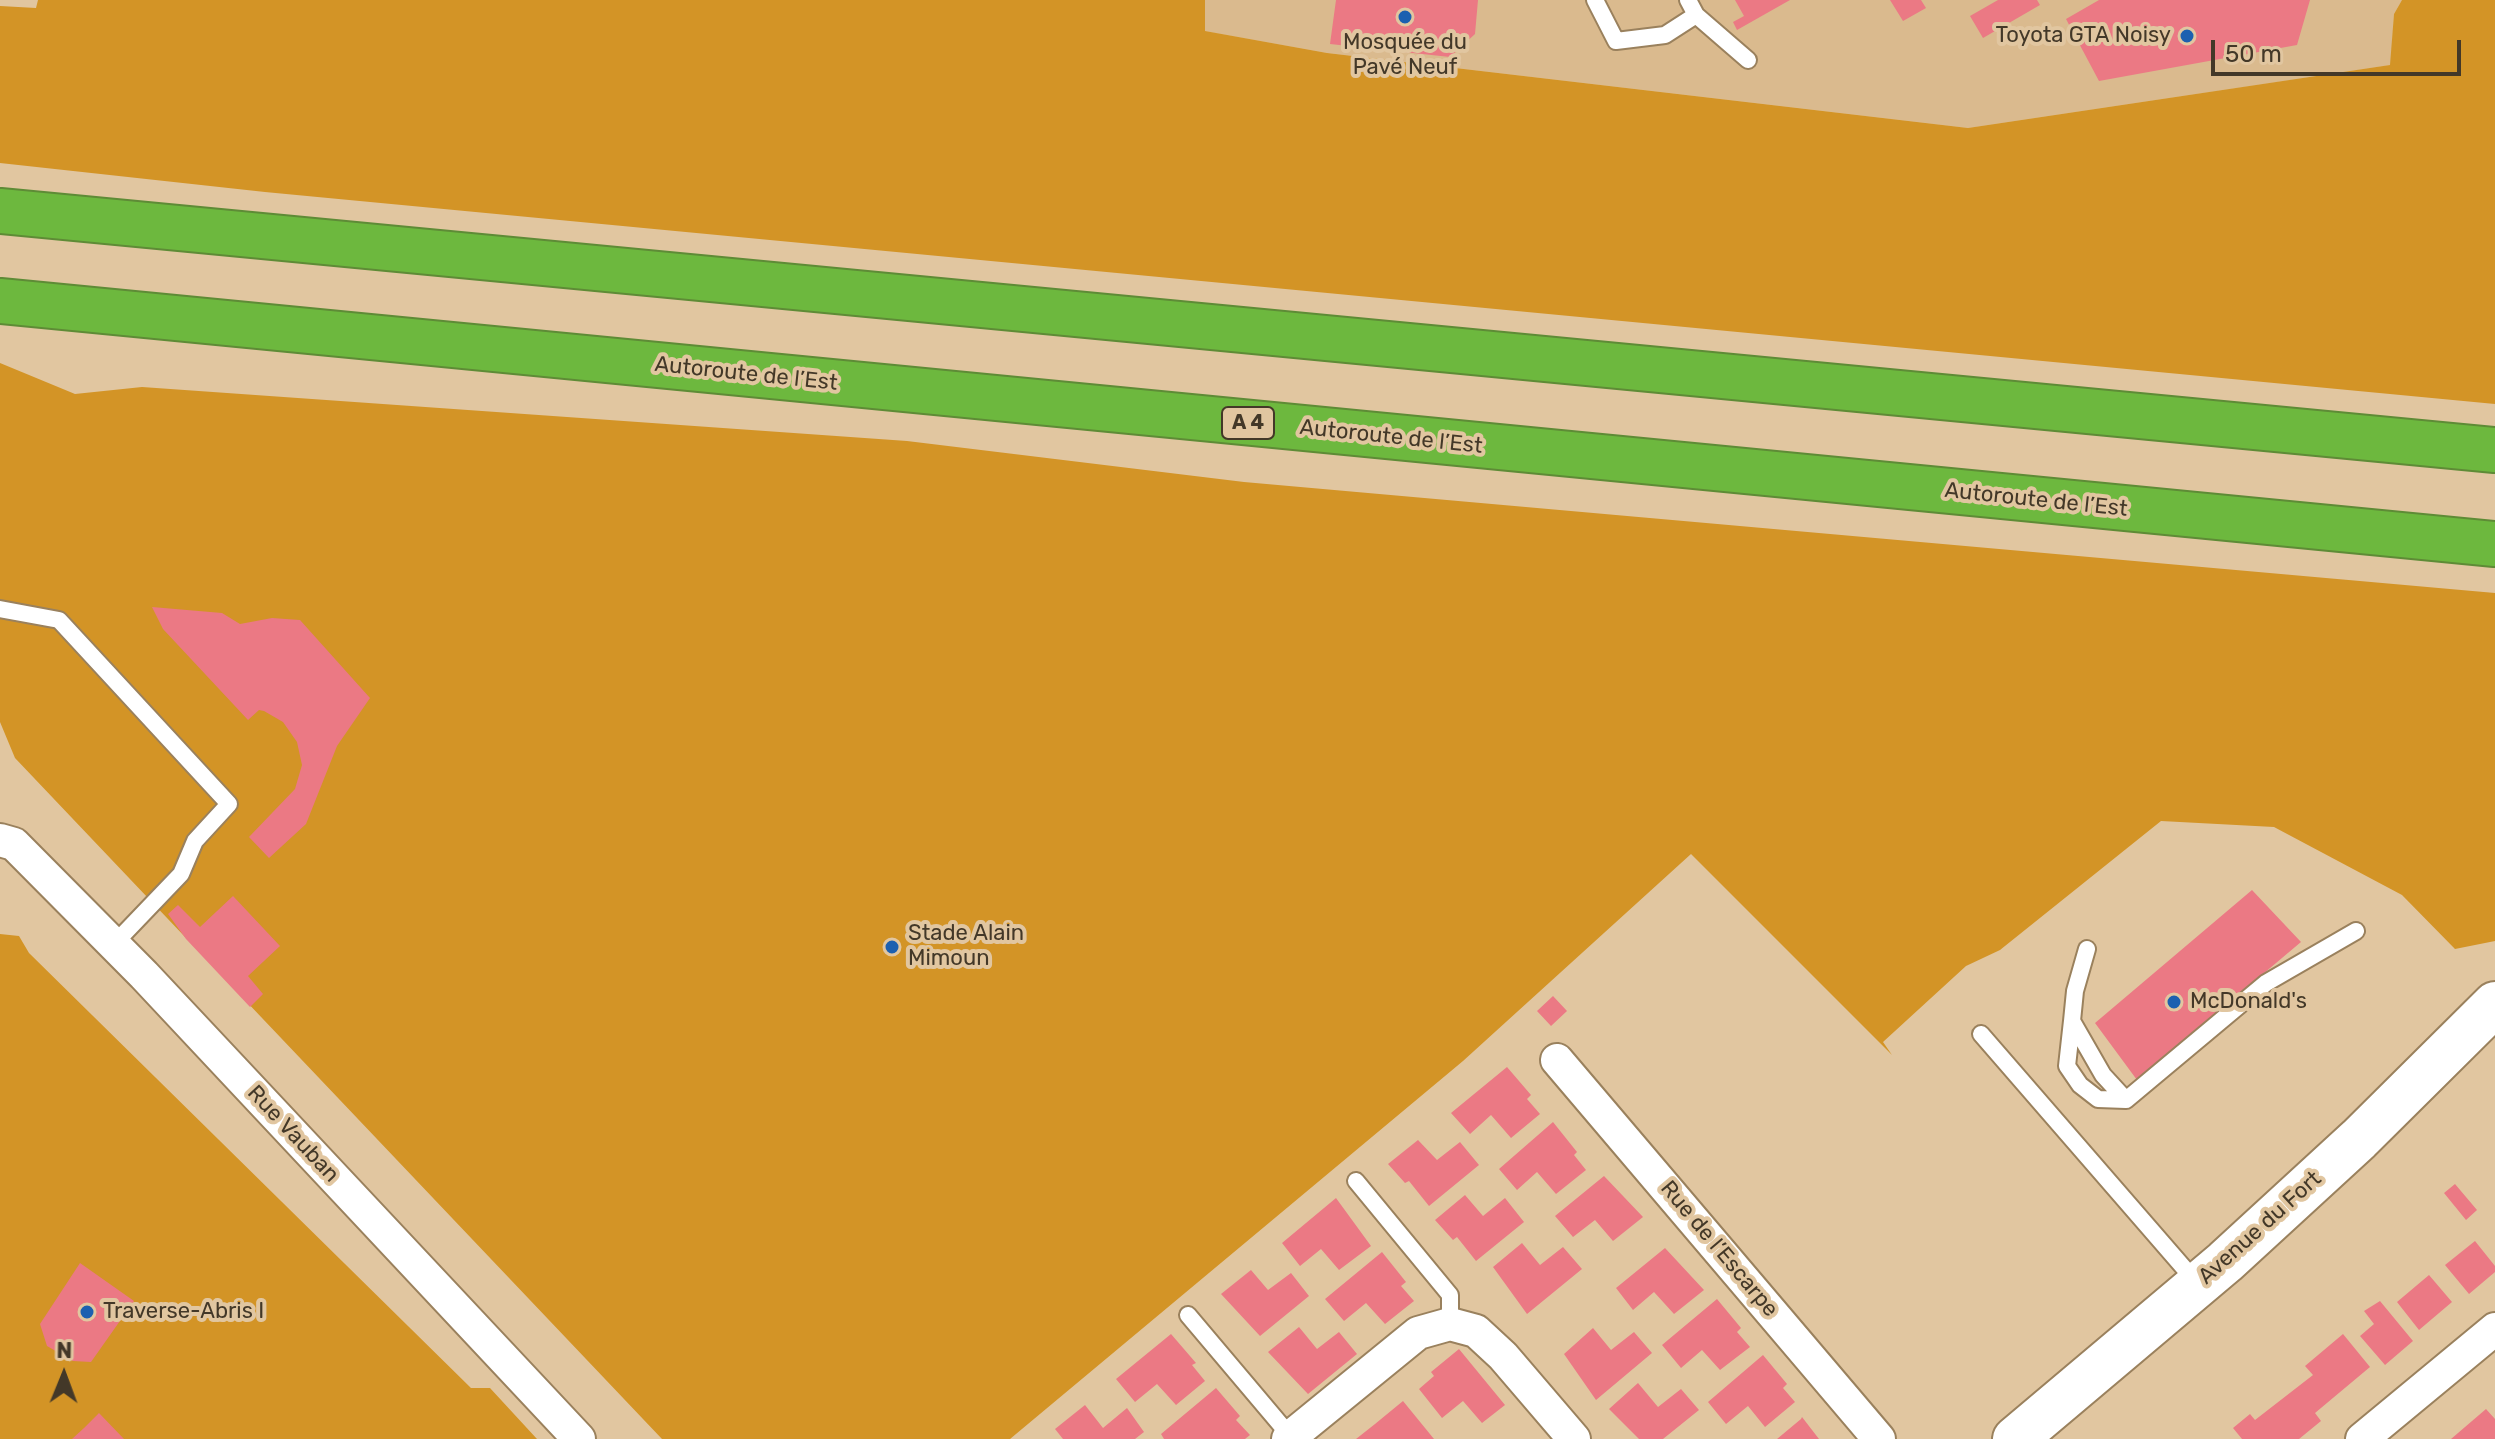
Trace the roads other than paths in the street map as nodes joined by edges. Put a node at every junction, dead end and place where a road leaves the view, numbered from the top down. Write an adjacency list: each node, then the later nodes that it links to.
1 (1595, 0): 2 (lane)
2 (1692, 8): 3 (lane)
3 (1748, 60)
4 (0, 211): 6 (highway)
5 (0, 301): 7 (highway, Autoroute de l’Est / A 4)
6 (2495, 450)
7 (2495, 544)
8 (0, 609): 11 (lane)
9 (0, 840): 11 (street, Rue Vauban)
10 (2356, 931): 17 (lane)
11 (114, 944): 24 (street, Rue Vauban)
12 (2087, 949): 14 (lane)
13 (2495, 1004): 19 (main road, Avenue du Fort)
14 (2072, 1021): 17 (lane); 17 (lane)
15 (1981, 1034): 19 (lane)
16 (1557, 1060): 26 (street, Rue de l’Escarpe)
17 (2126, 1100)
18 (1356, 1181): 21 (lane)
19 (2197, 1283): 27 (main road, Avenue du Fort)
20 (1188, 1315): 23 (lane)
21 (1450, 1324): 23 (street); 25 (street)
22 (2495, 1329): 28 (street)
23 (1289, 1438)
24 (579, 1439)
25 (1574, 1439)
26 (1879, 1439)
27 (2015, 1439)
28 (2362, 1439)

